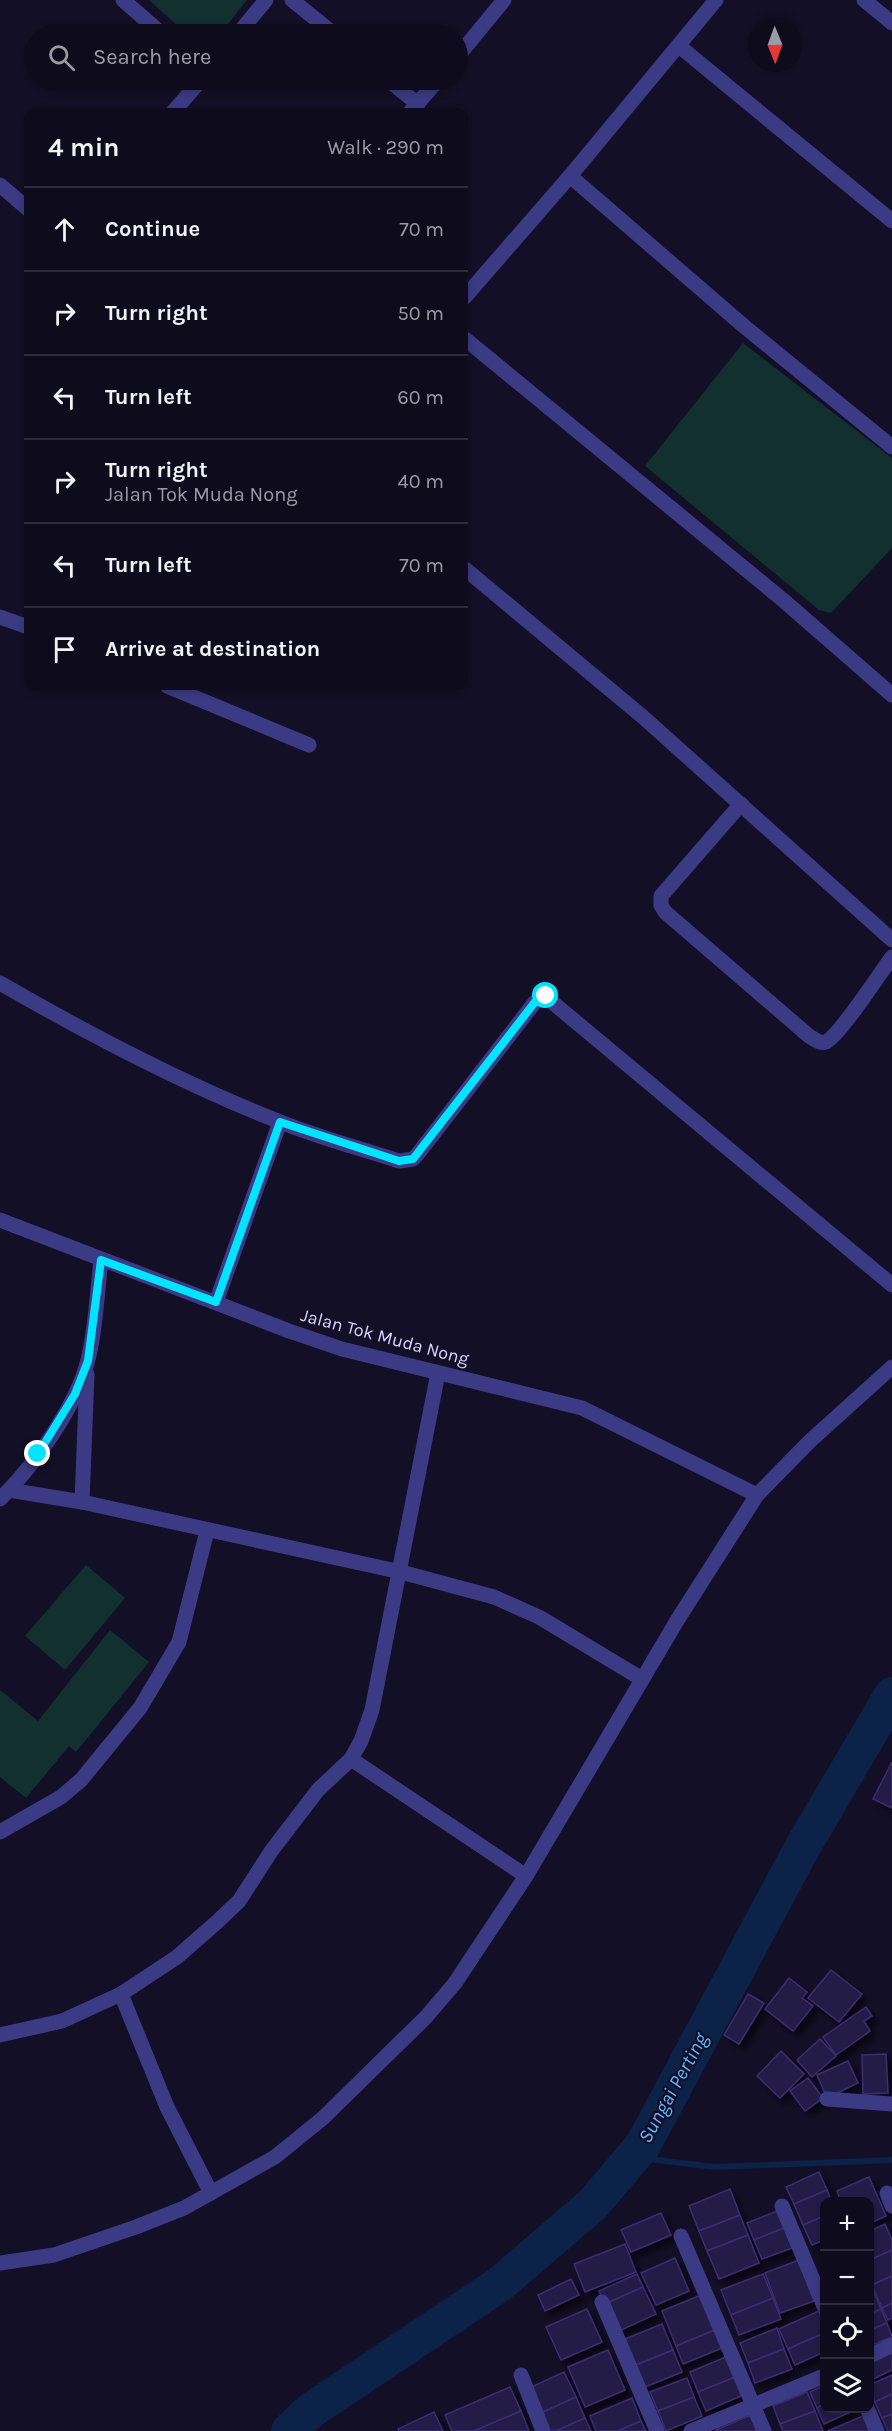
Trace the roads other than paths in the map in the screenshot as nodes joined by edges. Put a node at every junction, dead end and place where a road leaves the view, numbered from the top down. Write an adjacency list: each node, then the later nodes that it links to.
1 (123, 0): 8 (street)
2 (266, 0): 9 (street)
3 (292, 0): 10 (street)
4 (504, 0): 11 (street)
5 (716, 0): 12 (street)
6 (864, 0): 7 (street)
7 (892, 23)
8 (151, 24)
9 (246, 24)
10 (322, 24)
11 (468, 44)
12 (679, 46): 18 (street); 21 (street)
13 (192, 90): 16 (street)
14 (397, 90): 17 (street)
15 (429, 90): 17 (street)
16 (176, 108)
17 (414, 108)
18 (570, 176): 22 (street); 24 (street)
19 (0, 185): 20 (street)
20 (24, 206)
21 (892, 221)
22 (468, 293)
23 (468, 341): 29 (street)
24 (892, 447)
25 (468, 571): 31 (street)
26 (0, 617): 27 (street)
27 (24, 626)
28 (176, 690): 30 (street)
29 (892, 694)
30 (309, 745)
31 (741, 804): 32 (street); 33 (street)
32 (892, 940)
33 (892, 957)
34 (0, 983): 35 (street)
35 (280, 1122): 38 (street); 39 (street)
36 (0, 1220): 37 (street, Jalan Tok Muda Nong)
37 (101, 1260): 39 (street, Jalan Tok Muda Nong); 40 (street)
38 (892, 1286)
39 (216, 1302): 42 (street, Jalan Tok Muda Nong)
40 (88, 1361): 43 (street); 45 (street)
41 (892, 1367): 44 (street)
42 (438, 1373): 44 (street, Jalan Tok Muda Nong); 47 (street)
43 (5, 1495): 45 (street)
44 (757, 1495): 48 (street)
45 (82, 1502): 46 (street)
46 (207, 1530): 47 (street); 50 (street)
47 (401, 1572): 48 (street); 49 (street)
48 (642, 1679): 51 (street)
49 (351, 1759): 51 (street); 52 (street)
50 (0, 1833)
51 (526, 1876): 56 (street)
52 (120, 1994): 53 (street); 56 (street)
53 (0, 2035)
54 (827, 2100): 55 (street)
55 (892, 2104)
56 (211, 2193): 59 (street)
57 (782, 2206): 61 (street)
58 (681, 2236): 66 (street)
59 (0, 2263)
60 (602, 2302): 69 (street)
61 (825, 2305)
62 (892, 2345): 63 (street)
63 (874, 2354)
64 (521, 2375): 68 (street)
65 (820, 2378): 66 (street)
66 (753, 2404): 70 (street); 71 (street)
67 (869, 2413): 72 (street)
68 (543, 2431)
69 (657, 2431)
70 (691, 2431)
71 (764, 2431)
72 (876, 2431)

